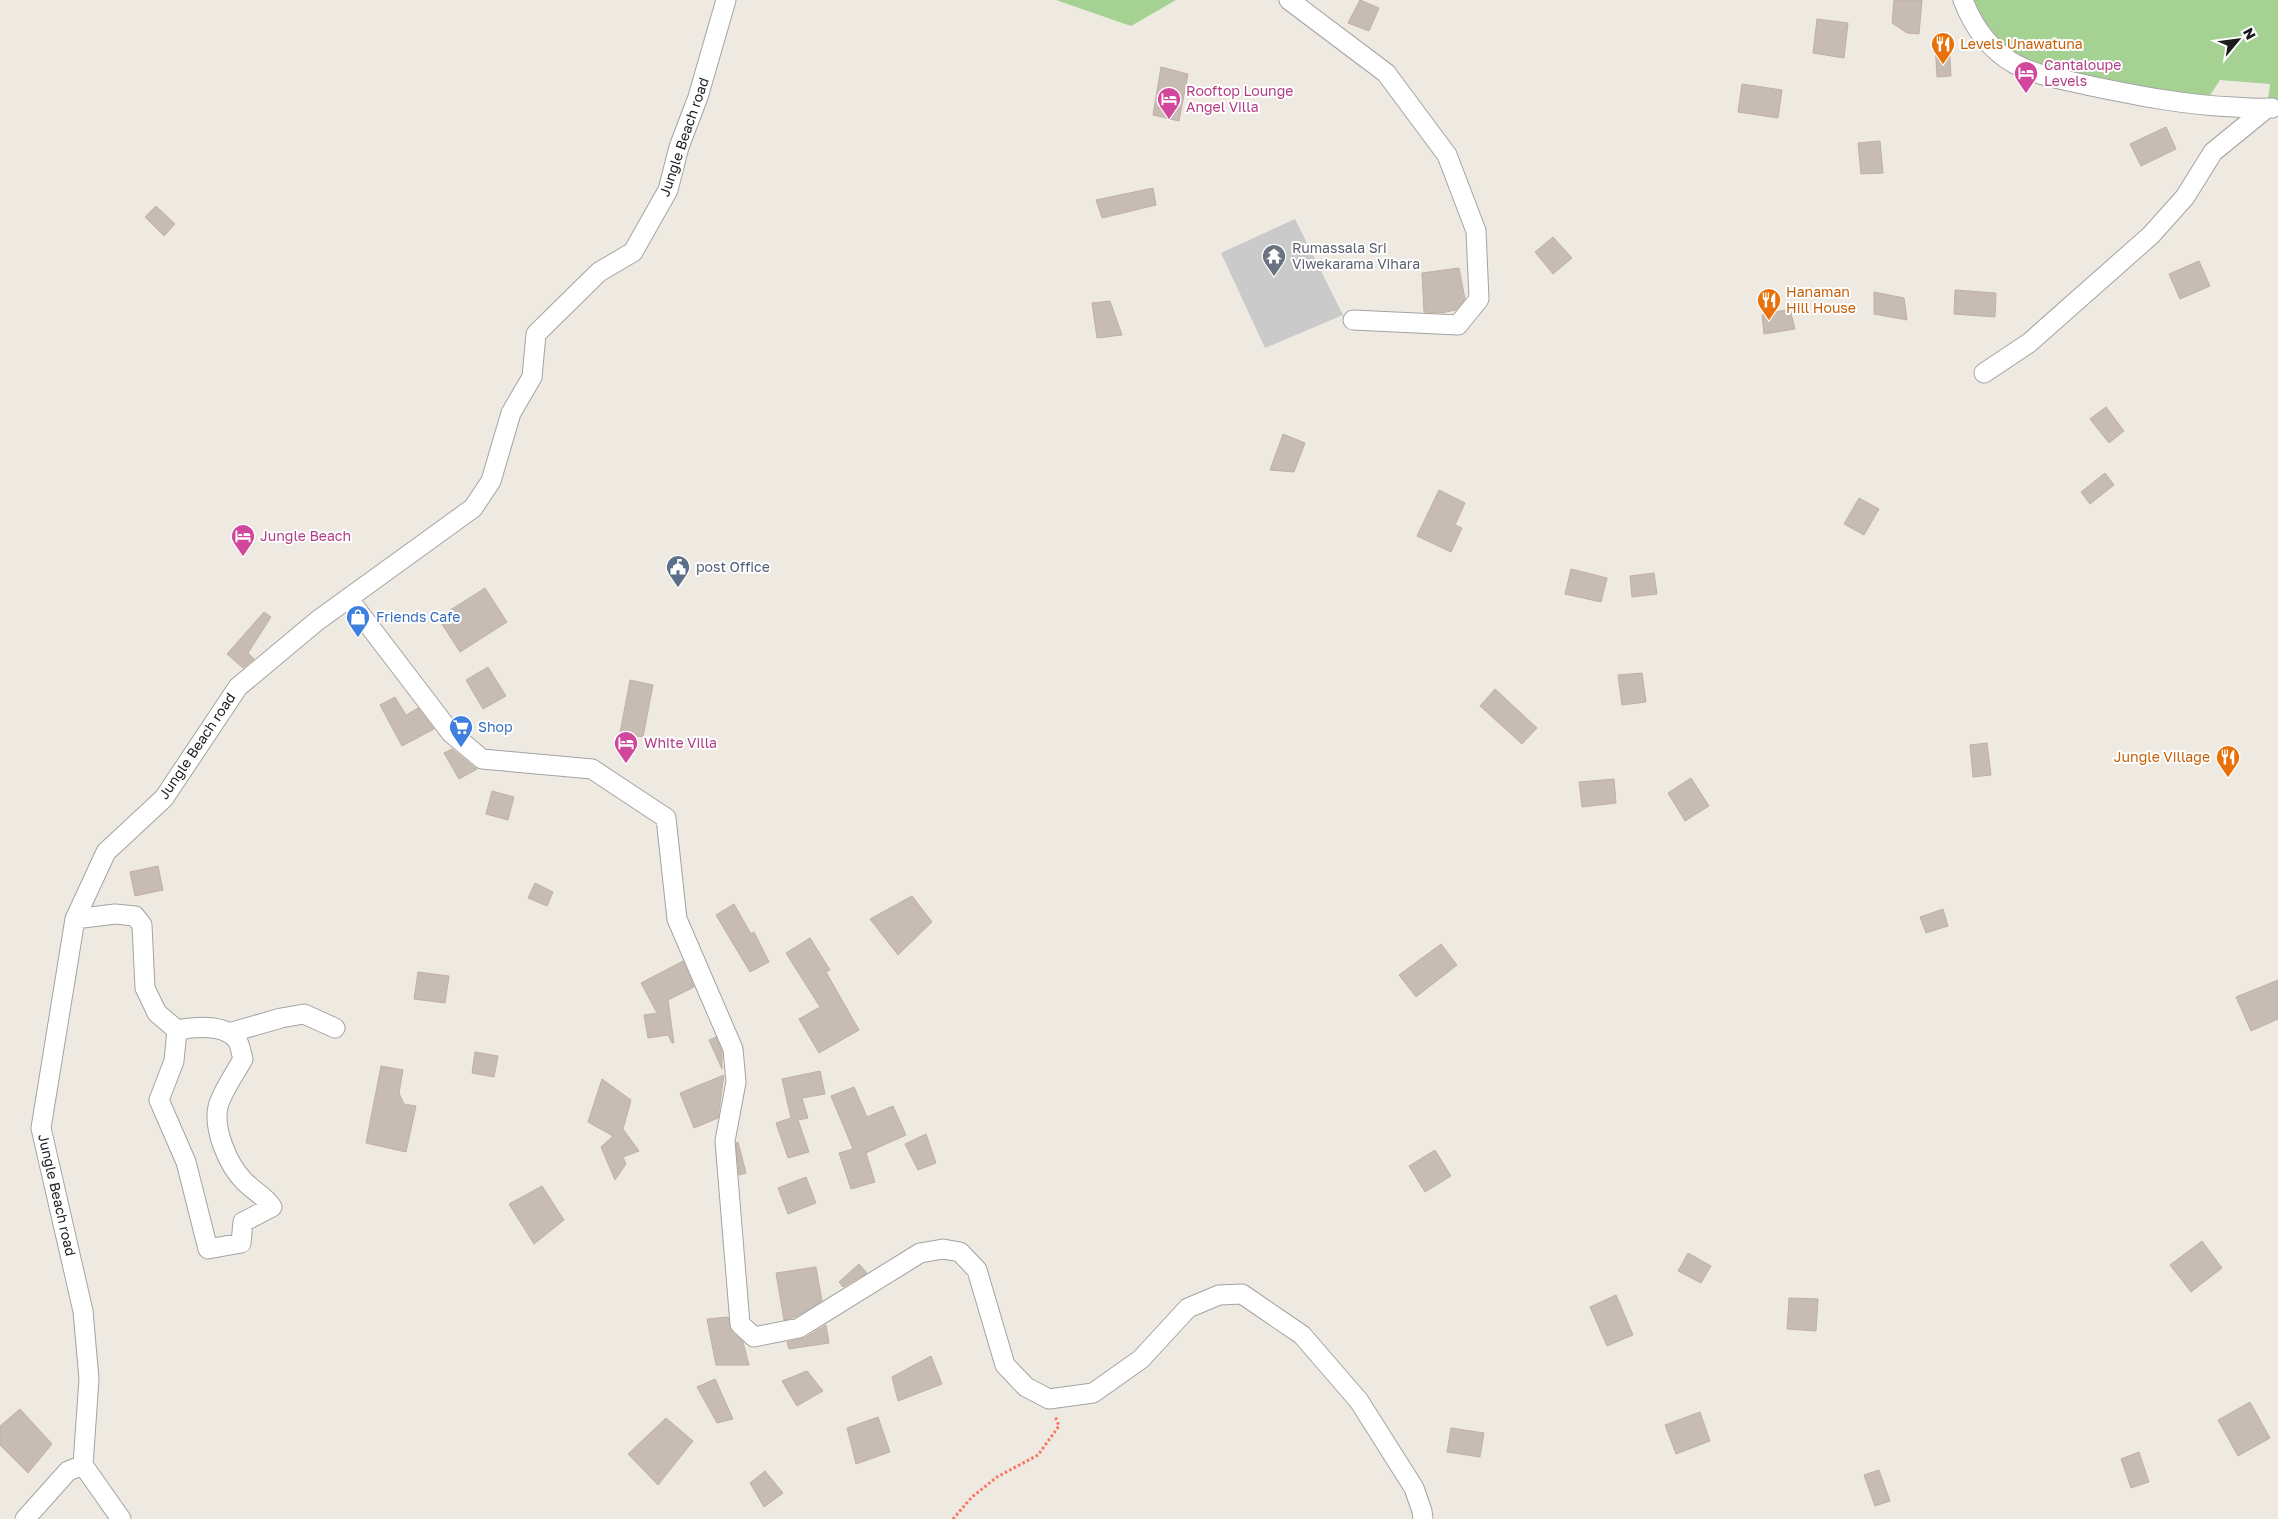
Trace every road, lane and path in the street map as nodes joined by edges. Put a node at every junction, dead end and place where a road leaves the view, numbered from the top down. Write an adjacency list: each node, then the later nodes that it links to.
1 (726, 0): 7 (street, Jungle Beach road)
2 (1289, 0): 5 (street)
3 (1963, 0): 4 (street)
4 (2272, 108): 6 (street)
5 (1353, 320)
6 (1984, 373)
7 (348, 598): 8 (street, Jungle Beach road); 12 (street)
8 (75, 918): 10 (street); 13 (street, Jungle Beach road)
9 (335, 1028): 11 (street)
10 (177, 1030): 11 (street); 11 (street)
11 (229, 1033)
12 (1049, 1399): 16 (path); 17 (street)
13 (83, 1465): 14 (street); 15 (street)
14 (25, 1519)
15 (121, 1519)
16 (953, 1519)
17 (1423, 1519)

